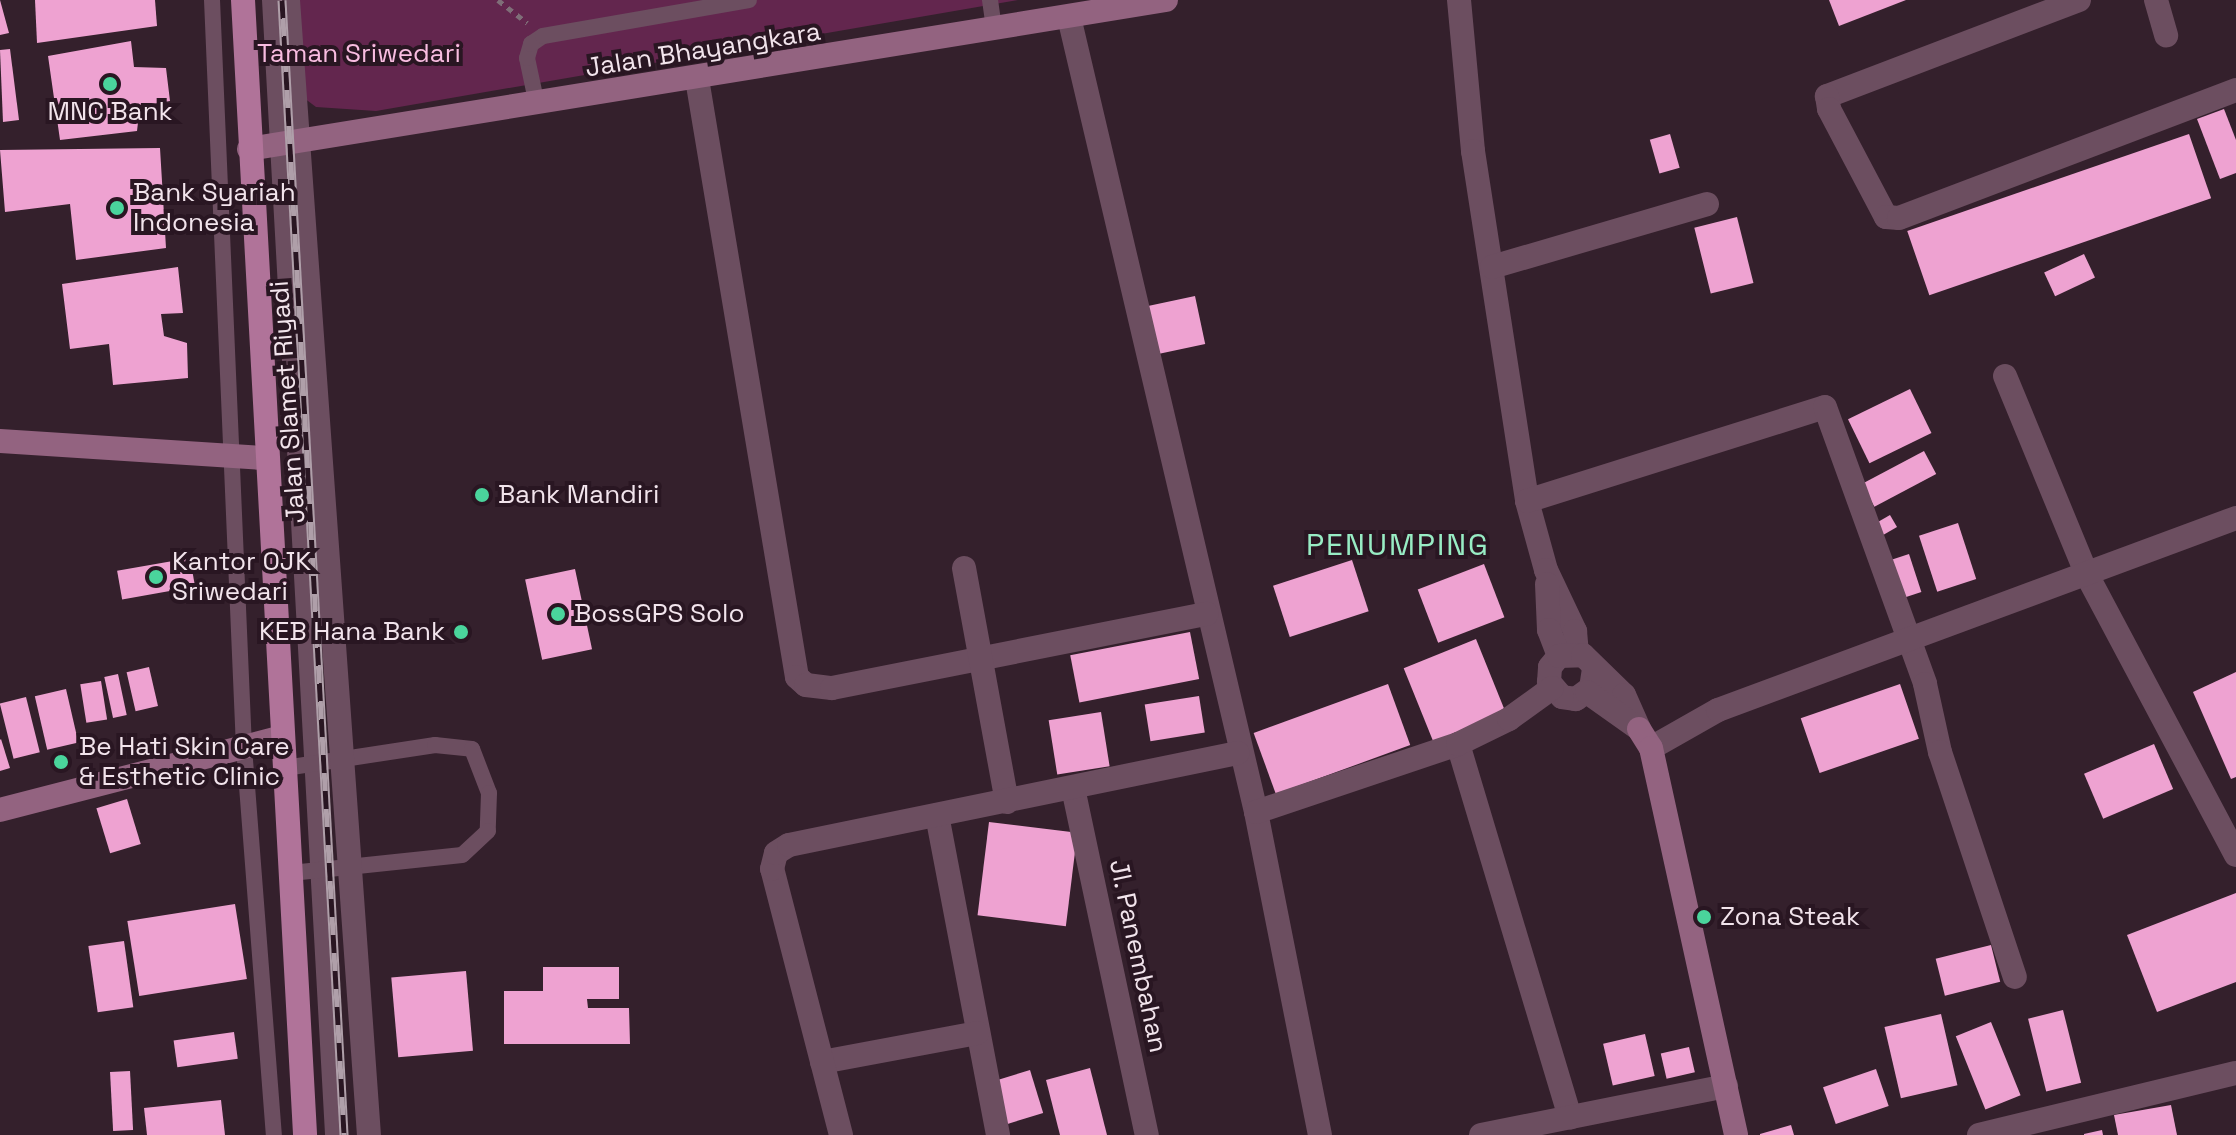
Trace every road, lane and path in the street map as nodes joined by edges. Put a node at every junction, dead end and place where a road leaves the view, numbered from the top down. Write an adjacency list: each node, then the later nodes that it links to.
1 (212, 0): 25 (lane)
2 (243, 0): 20 (main road)
3 (270, 0): 19 (lane)
4 (288, 0): 19 (street, Jalan Slamet Riyadi)
5 (498, 0): 14 (path)
6 (749, 0): 14 (lane)
7 (990, 0): 13 (lane)
8 (1166, 0): 12 (main road, Jalan Bhayangkara)
9 (1459, 0): 22 (street)
10 (2079, 0): 17 (street)
11 (2156, 0): 15 (street)
12 (1069, 17): 13 (main road, Jalan Bhayangkara); 31 (street)
13 (994, 30): 16 (main road, Jalan Bhayangkara)
14 (543, 36): 18 (lane)
15 (2166, 36)
16 (697, 79): 18 (main road, Jalan Bhayangkara); 33 (street)
17 (2236, 90)
18 (537, 105): 19 (main road, Jalan Bhayangkara)
19 (288, 142): 20 (main road, Jalan Bhayangkara); 41 (street, Jalan Slamet Riyadi); 42 (lane)
20 (249, 149): 26 (main road)
21 (1707, 204): 22 (street)
22 (1492, 267): 27 (street)
23 (2005, 376): 30 (street)
24 (0, 441): 25 (main road)
25 (229, 456): 26 (main road); 39 (lane)
26 (266, 458): 36 (main road)
27 (1527, 501): 32 (street); 34 (street)
28 (2236, 518): 30 (street)
29 (964, 568): 33 (street)
30 (2087, 575): 32 (street); 49 (street)
31 (1207, 614): 33 (street); 40 (street)
32 (1909, 639): 37 (street); 53 (street)
33 (978, 657): 45 (street)
34 (1579, 668): 35 (street); 35 (street); 37 (street)
35 (1552, 688): 38 (street)
36 (283, 737): 39 (main road); 43 (main road)
37 (1645, 738): 57 (main road)
38 (1458, 744): 47 (street); 58 (street)
39 (244, 747): 46 (main road); 59 (lane)
40 (1238, 753): 44 (street); 47 (street)
41 (343, 759): 42 (lane); 50 (street, Jalan Slamet Riyadi); 50 (lane)
42 (313, 763): 43 (lane); 51 (lane)
43 (285, 768): 52 (main road)
44 (1073, 788): 45 (street); 65 (street, Jl. Panembahan)
45 (1007, 802): 48 (street)
46 (0, 810)
47 (1256, 812): 66 (street)
48 (937, 815): 54 (street); 55 (street)
49 (2236, 855)
50 (350, 866): 51 (lane); 62 (street, Jalan Slamet Riyadi)
51 (320, 870): 52 (lane); 61 (lane)
52 (291, 873): 60 (main road)
53 (2015, 977)
54 (977, 1033): 55 (street); 64 (street)
55 (822, 1062): 63 (street)
56 (2236, 1073): 69 (street)
57 (1726, 1086): 58 (street); 68 (main road)
58 (1570, 1118): 67 (street)
59 (274, 1135)
60 (305, 1135)
61 (333, 1135)
62 (369, 1135)
63 (841, 1135)
64 (998, 1135)
65 (1147, 1135)
66 (1320, 1135)
67 (1481, 1135)
68 (1736, 1135)
69 (1979, 1135)

